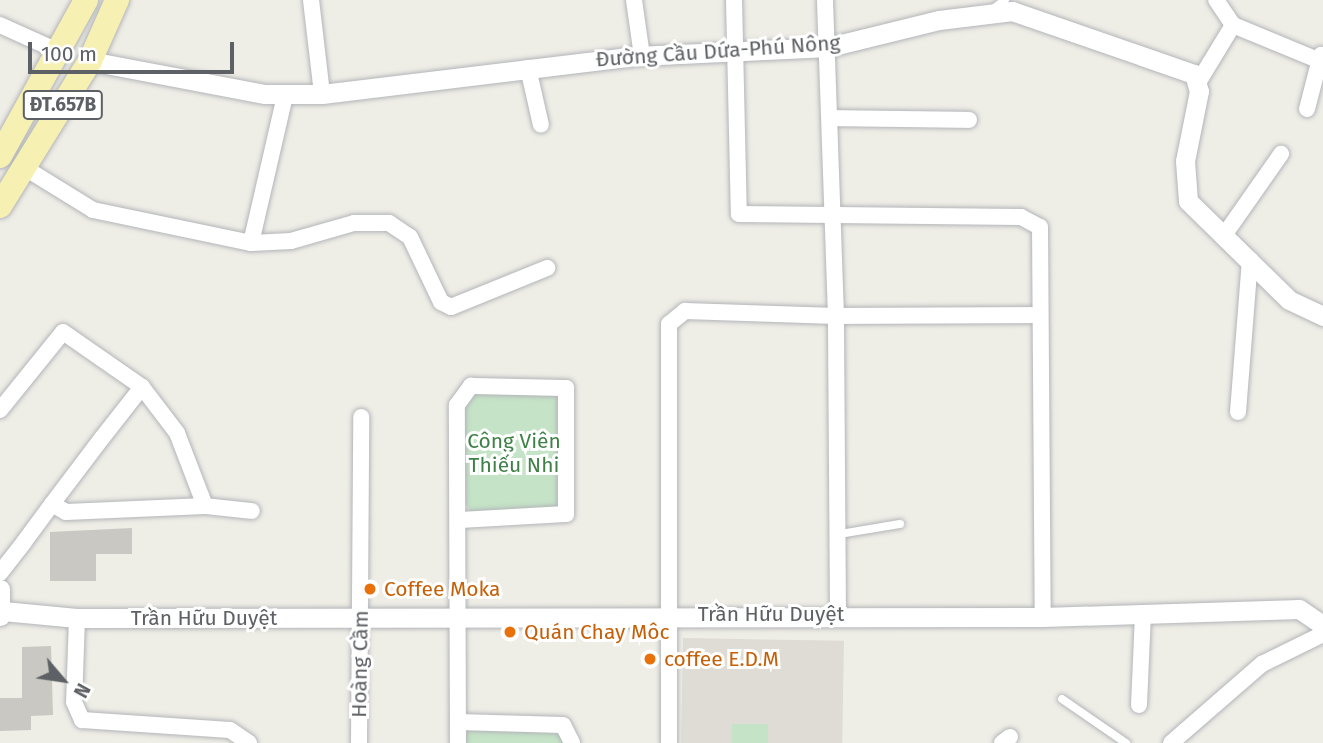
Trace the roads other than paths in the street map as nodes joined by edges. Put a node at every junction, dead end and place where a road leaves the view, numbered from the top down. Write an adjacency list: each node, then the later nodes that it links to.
1 (86, 0): 13 (main road, ĐT.657B)
2 (117, 0): 16 (main road, ĐT.657B)
3 (311, 0): 19 (street)
4 (634, 0): 14 (street)
5 (734, 0): 12 (street)
6 (825, 0): 11 (street)
7 (1216, 0): 10 (street)
8 (998, 5): 11 (street, Đường Cầu Dứa-Phú Nông); 18 (street, Đường Cầu Dứa-Phú Nông)
9 (0, 25): 13 (street)
10 (1233, 25): 15 (street); 18 (street)
11 (829, 47): 12 (street, Đường Cầu Dứa-Phú Nông); 22 (street)
12 (738, 50): 14 (street, Đường Cầu Dứa-Phú Nông); 29 (street)
13 (62, 53): 16 (main road); 26 (main road, ĐT.657B)
14 (642, 56): 17 (street, Đường Cầu Dứa-Phú Nông)
15 (1320, 57): 21 (street)
16 (90, 61): 20 (street, Đường Cầu Dứa-Phú Nông); 27 (main road, ĐT.657B)
17 (528, 68): 19 (street, Đường Cầu Dứa-Phú Nông); 24 (street)
18 (1199, 81): 30 (street)
19 (322, 94): 20 (street, Đường Cầu Dứa-Phú Nông)
20 (285, 96): 31 (street)
21 (1307, 109)
22 (832, 118): 23 (street); 29 (street)
23 (969, 120)
24 (541, 125)
25 (1281, 154): 30 (street)
26 (0, 156)
27 (25, 168): 28 (main road, ĐT.657B); 31 (street)
28 (0, 206)
29 (836, 216): 34 (street); 35 (street)
30 (1226, 234): 32 (street)
31 (251, 243): 33 (street)
32 (1250, 259): 36 (street); 39 (street)
33 (547, 268)
34 (1040, 315): 35 (street); 55 (street)
35 (836, 316): 46 (street); 51 (street)
36 (1323, 316)
37 (142, 387): 38 (street); 41 (street); 42 (street)
38 (0, 410)
39 (1238, 412)
40 (360, 417): 54 (street, Hoàng Cầm)
41 (52, 504): 42 (street); 47 (street)
42 (205, 506): 43 (street)
43 (252, 511)
44 (459, 520): 44 (street); 53 (street)
45 (900, 524): 46 (lane)
46 (840, 534): 52 (street)
47 (0, 573)
48 (0, 589): 50 (street)
49 (1143, 613): 55 (street, Trần Hữu Duyệt); 57 (street, Trần Hữu Duyệt); 60 (street)
50 (1, 614): 56 (street, Trần Hữu Duyệt)
51 (670, 614): 52 (street, Trần Hữu Duyệt); 53 (street, Trần Hữu Duyệt); 66 (street)
52 (838, 614): 55 (street, Trần Hữu Duyệt)
53 (458, 616): 54 (street, Trần Hữu Duyệt); 61 (street)
54 (361, 617): 56 (street, Trần Hữu Duyệt); 63 (street, Hoàng Cầm)
55 (1043, 617)
56 (78, 618): 62 (street)
57 (1323, 625)
58 (1323, 634): 68 (street)
59 (1062, 699): 67 (lane)
60 (1139, 705)
61 (458, 722): 64 (street); 65 (street)
62 (248, 743)
63 (359, 743)
64 (458, 743)
65 (572, 743)
66 (669, 743)
67 (1126, 743)
68 (1171, 743)

